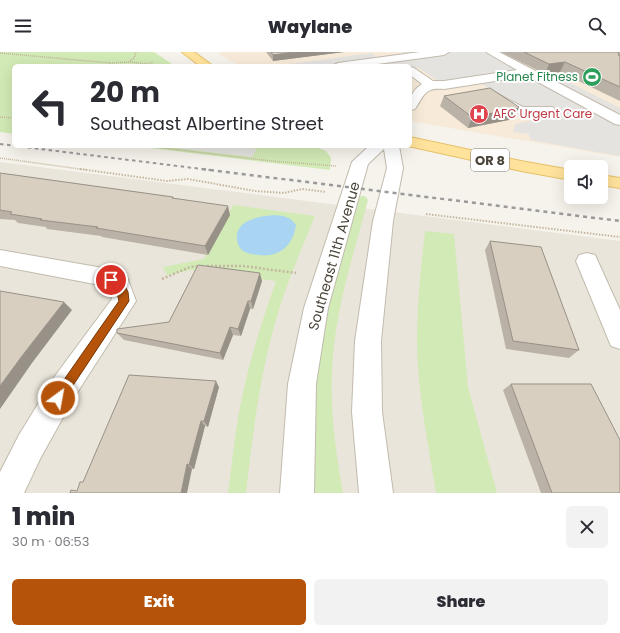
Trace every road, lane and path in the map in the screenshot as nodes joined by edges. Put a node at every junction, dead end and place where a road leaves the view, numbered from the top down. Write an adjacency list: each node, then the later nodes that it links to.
1 (136, 52): 7 (path)
2 (187, 52): 10 (main road)
3 (444, 52): 6 (street)
4 (491, 52): 14 (street)
5 (0, 53): 9 (path)
6 (395, 58): 11 (street); 12 (street)
7 (130, 62): 8 (path); 9 (path)
8 (153, 62)
9 (110, 63)
10 (204, 64)
11 (352, 64)
12 (402, 64)
13 (412, 71): 16 (street)
14 (528, 72): 15 (street); 21 (street)
15 (469, 81): 16 (street); 18 (street)
16 (430, 84): 17 (street)
17 (412, 103)
18 (548, 110)
19 (0, 117): 20 (path)
20 (12, 118)
21 (620, 121)
22 (412, 142): 28 (main road, OR 8)
23 (163, 148): 27 (path)
24 (376, 148): 40 (street, Southeast 11th Avenue)
25 (391, 148): 41 (street)
26 (0, 158): 31 (path)
27 (337, 166)
28 (564, 174)
29 (608, 181): 30 (main road)
30 (620, 183)
31 (326, 192)
32 (426, 214): 33 (path)
33 (620, 237)
34 (0, 258): 39 (street)
35 (587, 261): 38 (street)
36 (296, 273): 37 (path)
37 (162, 279)
38 (620, 338)
39 (7, 493)
40 (297, 493)
41 (376, 493)

